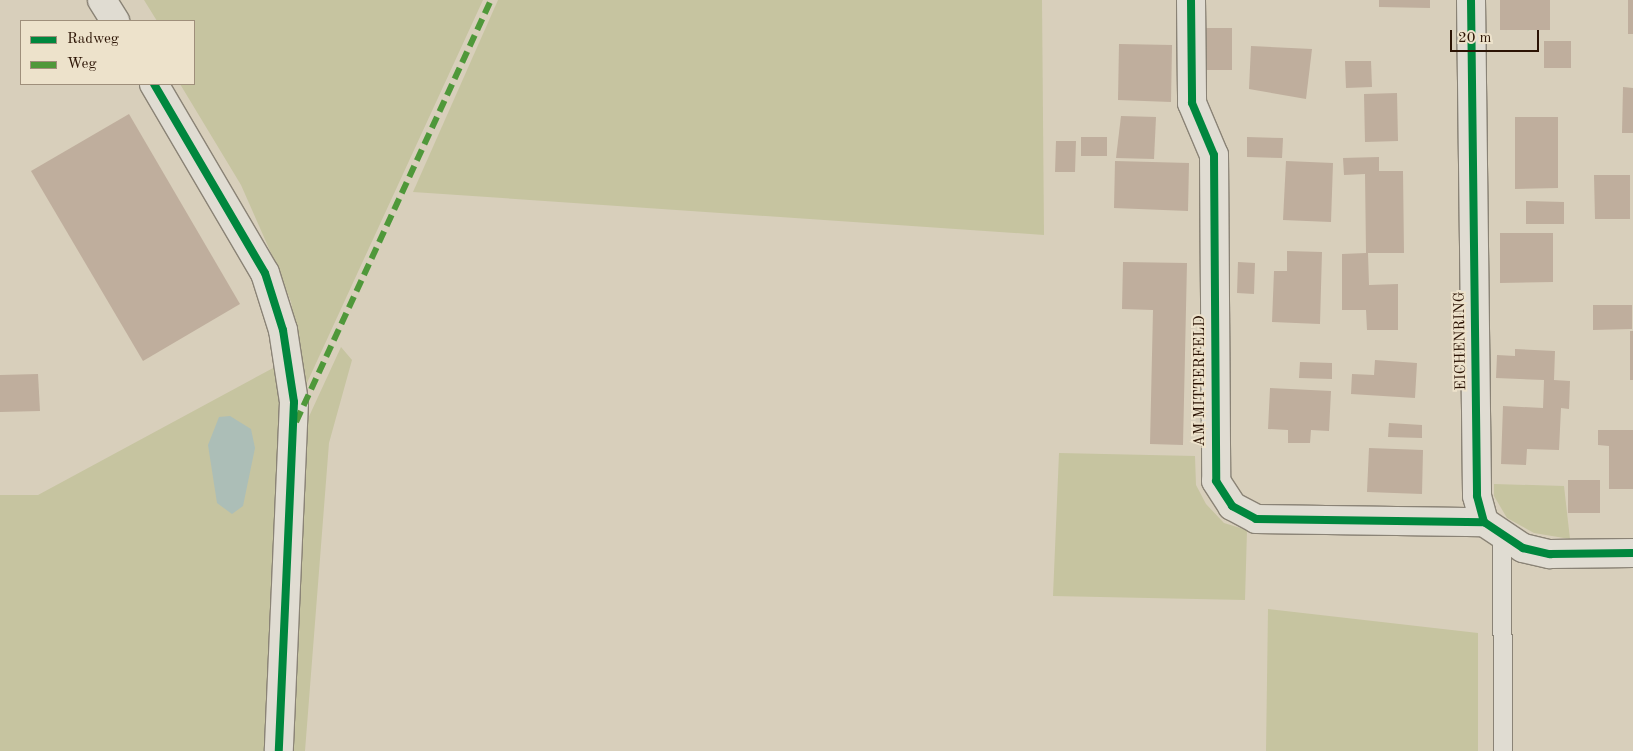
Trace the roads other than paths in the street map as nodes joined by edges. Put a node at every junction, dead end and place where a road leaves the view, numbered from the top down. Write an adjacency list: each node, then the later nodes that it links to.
1 (102, 0): 4 (street)
2 (1191, 0): 6 (street, AM MITTERFELD)
3 (1471, 0): 6 (street, EICHENRING)
4 (115, 20)
5 (155, 85): 8 (street)
6 (1493, 530): 7 (street); 9 (lane, EICHENRING)
7 (1633, 553)
8 (279, 751)
9 (1503, 751)

